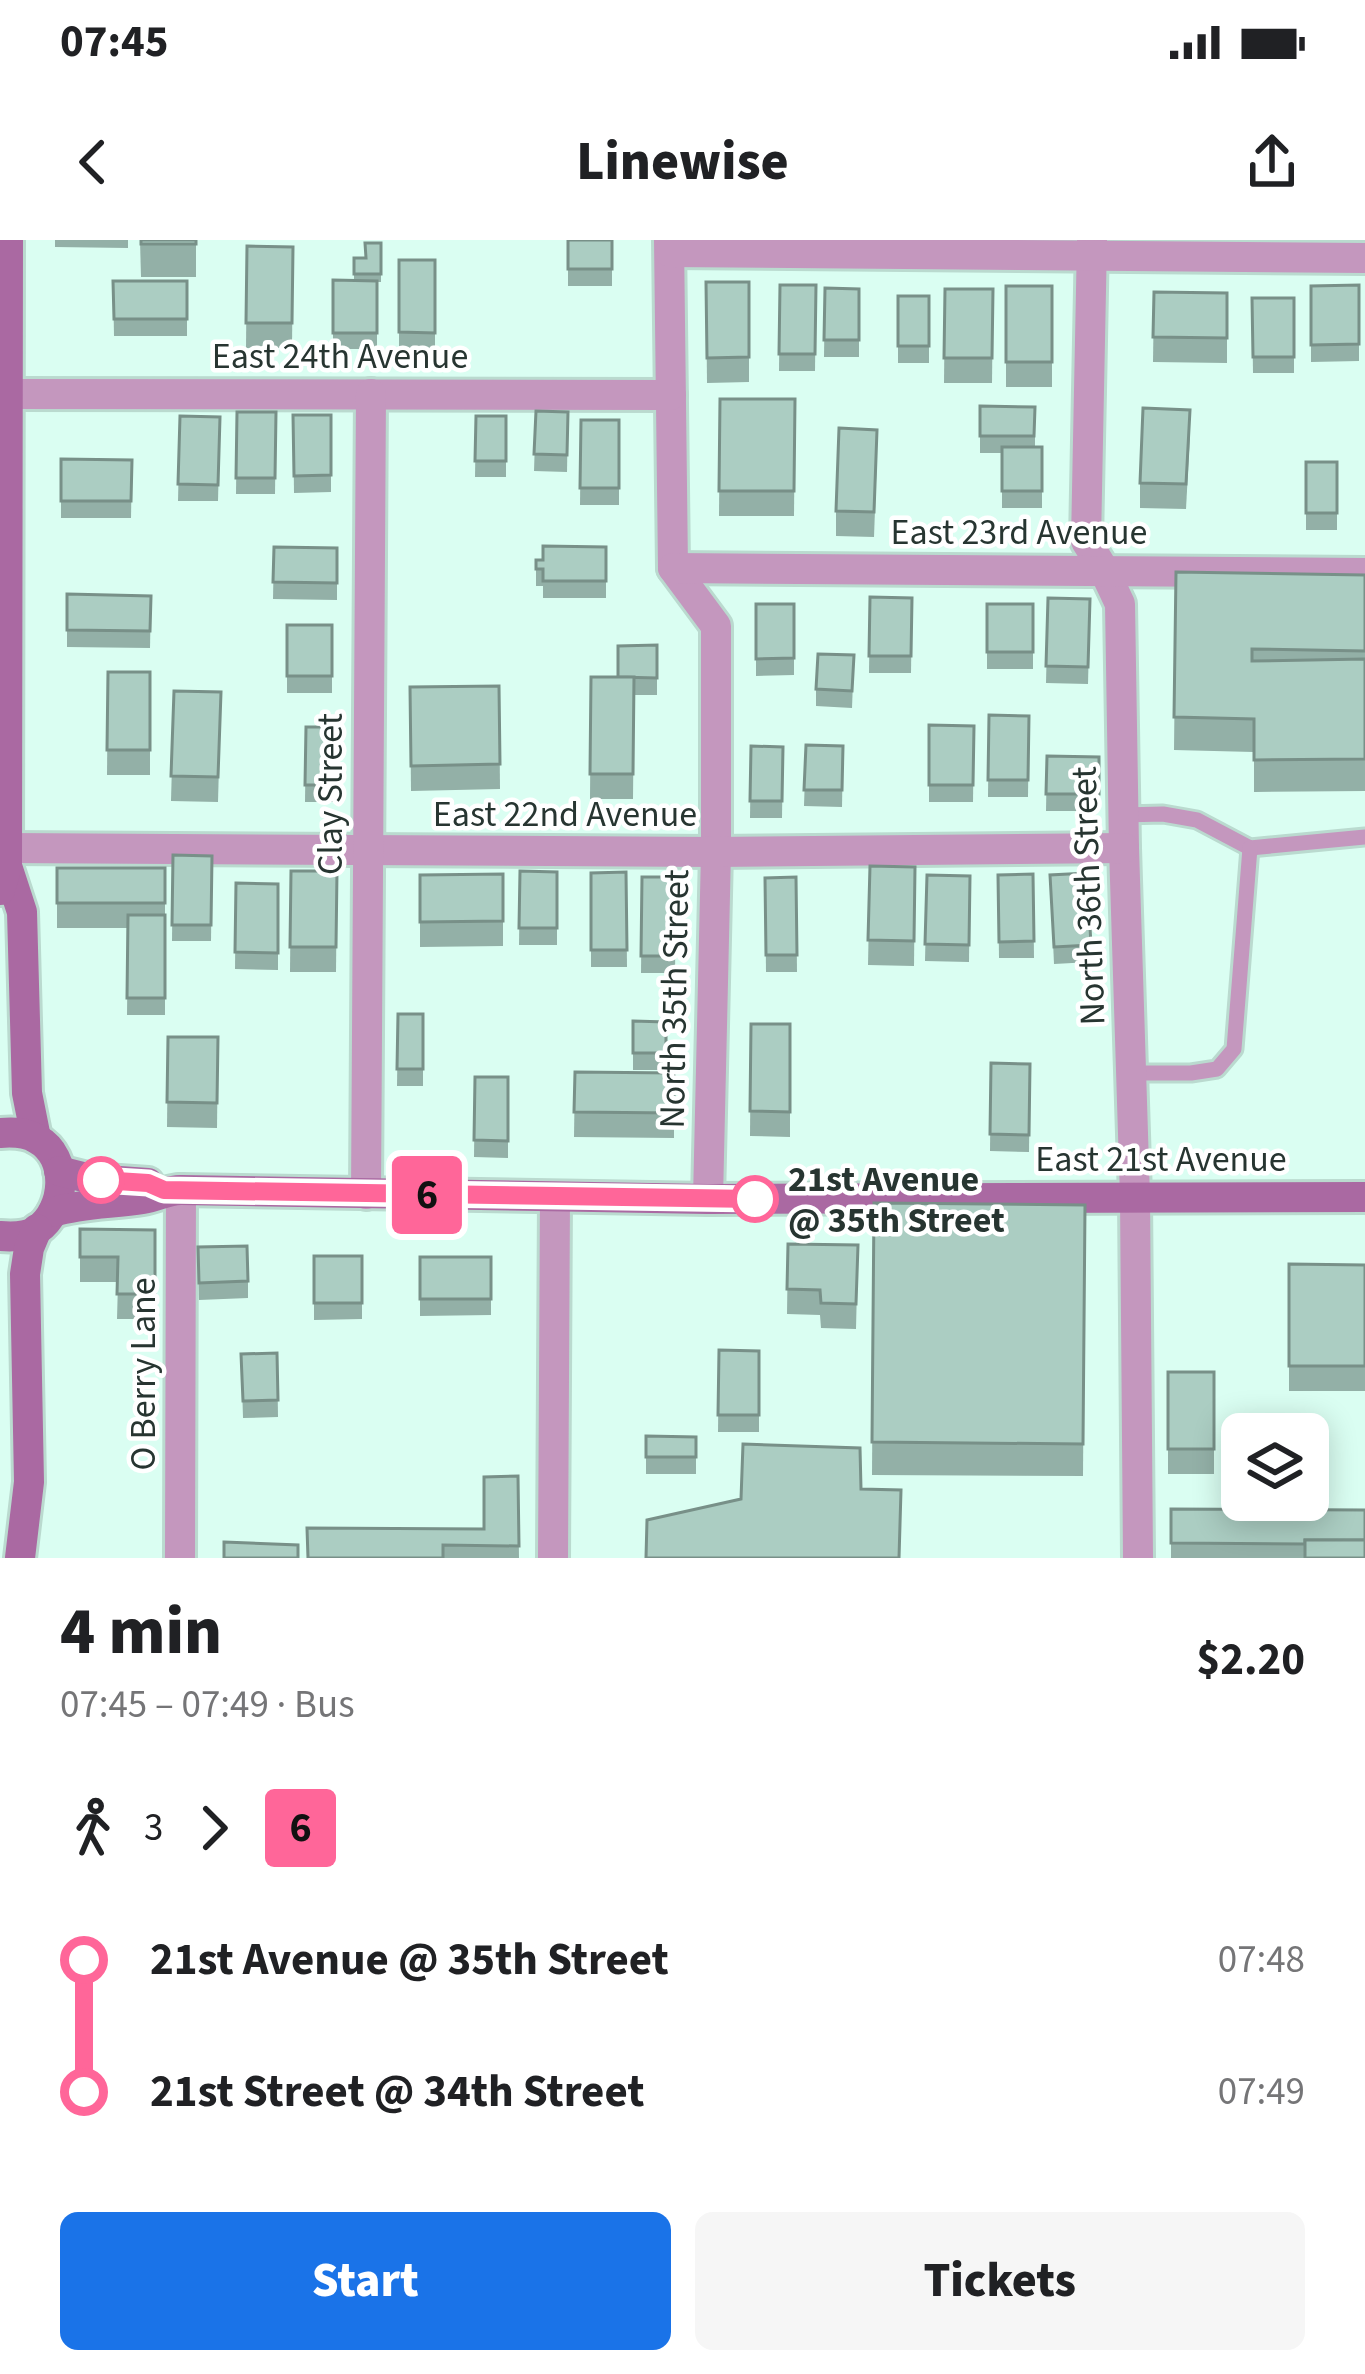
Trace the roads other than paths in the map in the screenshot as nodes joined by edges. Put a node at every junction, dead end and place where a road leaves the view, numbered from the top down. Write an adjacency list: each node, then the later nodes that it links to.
1 (5, 243): 5 (street)
2 (670, 246): 3 (street); 7 (street)
3 (1092, 248): 4 (street); 10 (street, North 36th Street)
4 (1365, 258)
5 (8, 394): 6 (street, East 24th Avenue); 8 (street)
6 (371, 394): 7 (street, East 24th Avenue); 16 (street, Clay Street)
7 (671, 395): 9 (street)
8 (4, 552): 18 (street)
9 (673, 568): 10 (street, East 23rd Avenue); 17 (street, North 35th Street)
10 (1104, 570): 11 (street, East 23rd Avenue); 12 (street, North 36th Street)
11 (1365, 573)
12 (1123, 815): 14 (street, North 36th Street); 15 (lane)
13 (1365, 837): 15 (lane)
14 (1124, 848): 17 (street, East 22nd Avenue); 19 (street, North 36th Street)
15 (1250, 848): 19 (lane)
16 (368, 852): 17 (street, East 22nd Avenue); 18 (street, East 22nd Avenue); 24 (street, Clay Street)
17 (716, 852): 28 (street, North 35th Street)
18 (3, 867): 21 (street)
19 (1131, 1073): 26 (street, North 36th Street)
20 (0, 1133): 21 (street)
21 (36, 1138): 22 (street)
22 (59, 1171): 23 (street, East 21st Avenue); 29 (street)
23 (173, 1190): 24 (street, East 21st Avenue); 29 (street, East 21st Avenue); 32 (street, O Berry Lane)
24 (366, 1194): 25 (street, East 21st Avenue)
25 (555, 1197): 28 (street, East 21st Avenue); 33 (street)
26 (1135, 1197): 27 (street, East 21st Avenue); 28 (street, East 21st Avenue); 34 (street, North 36th Street)
27 (1365, 1197)
28 (708, 1199)
29 (45, 1221): 30 (street, East 21st Avenue); 31 (street)
30 (0, 1236)
31 (20, 1558)
32 (180, 1558)
33 (553, 1558)
34 (1138, 1558)

